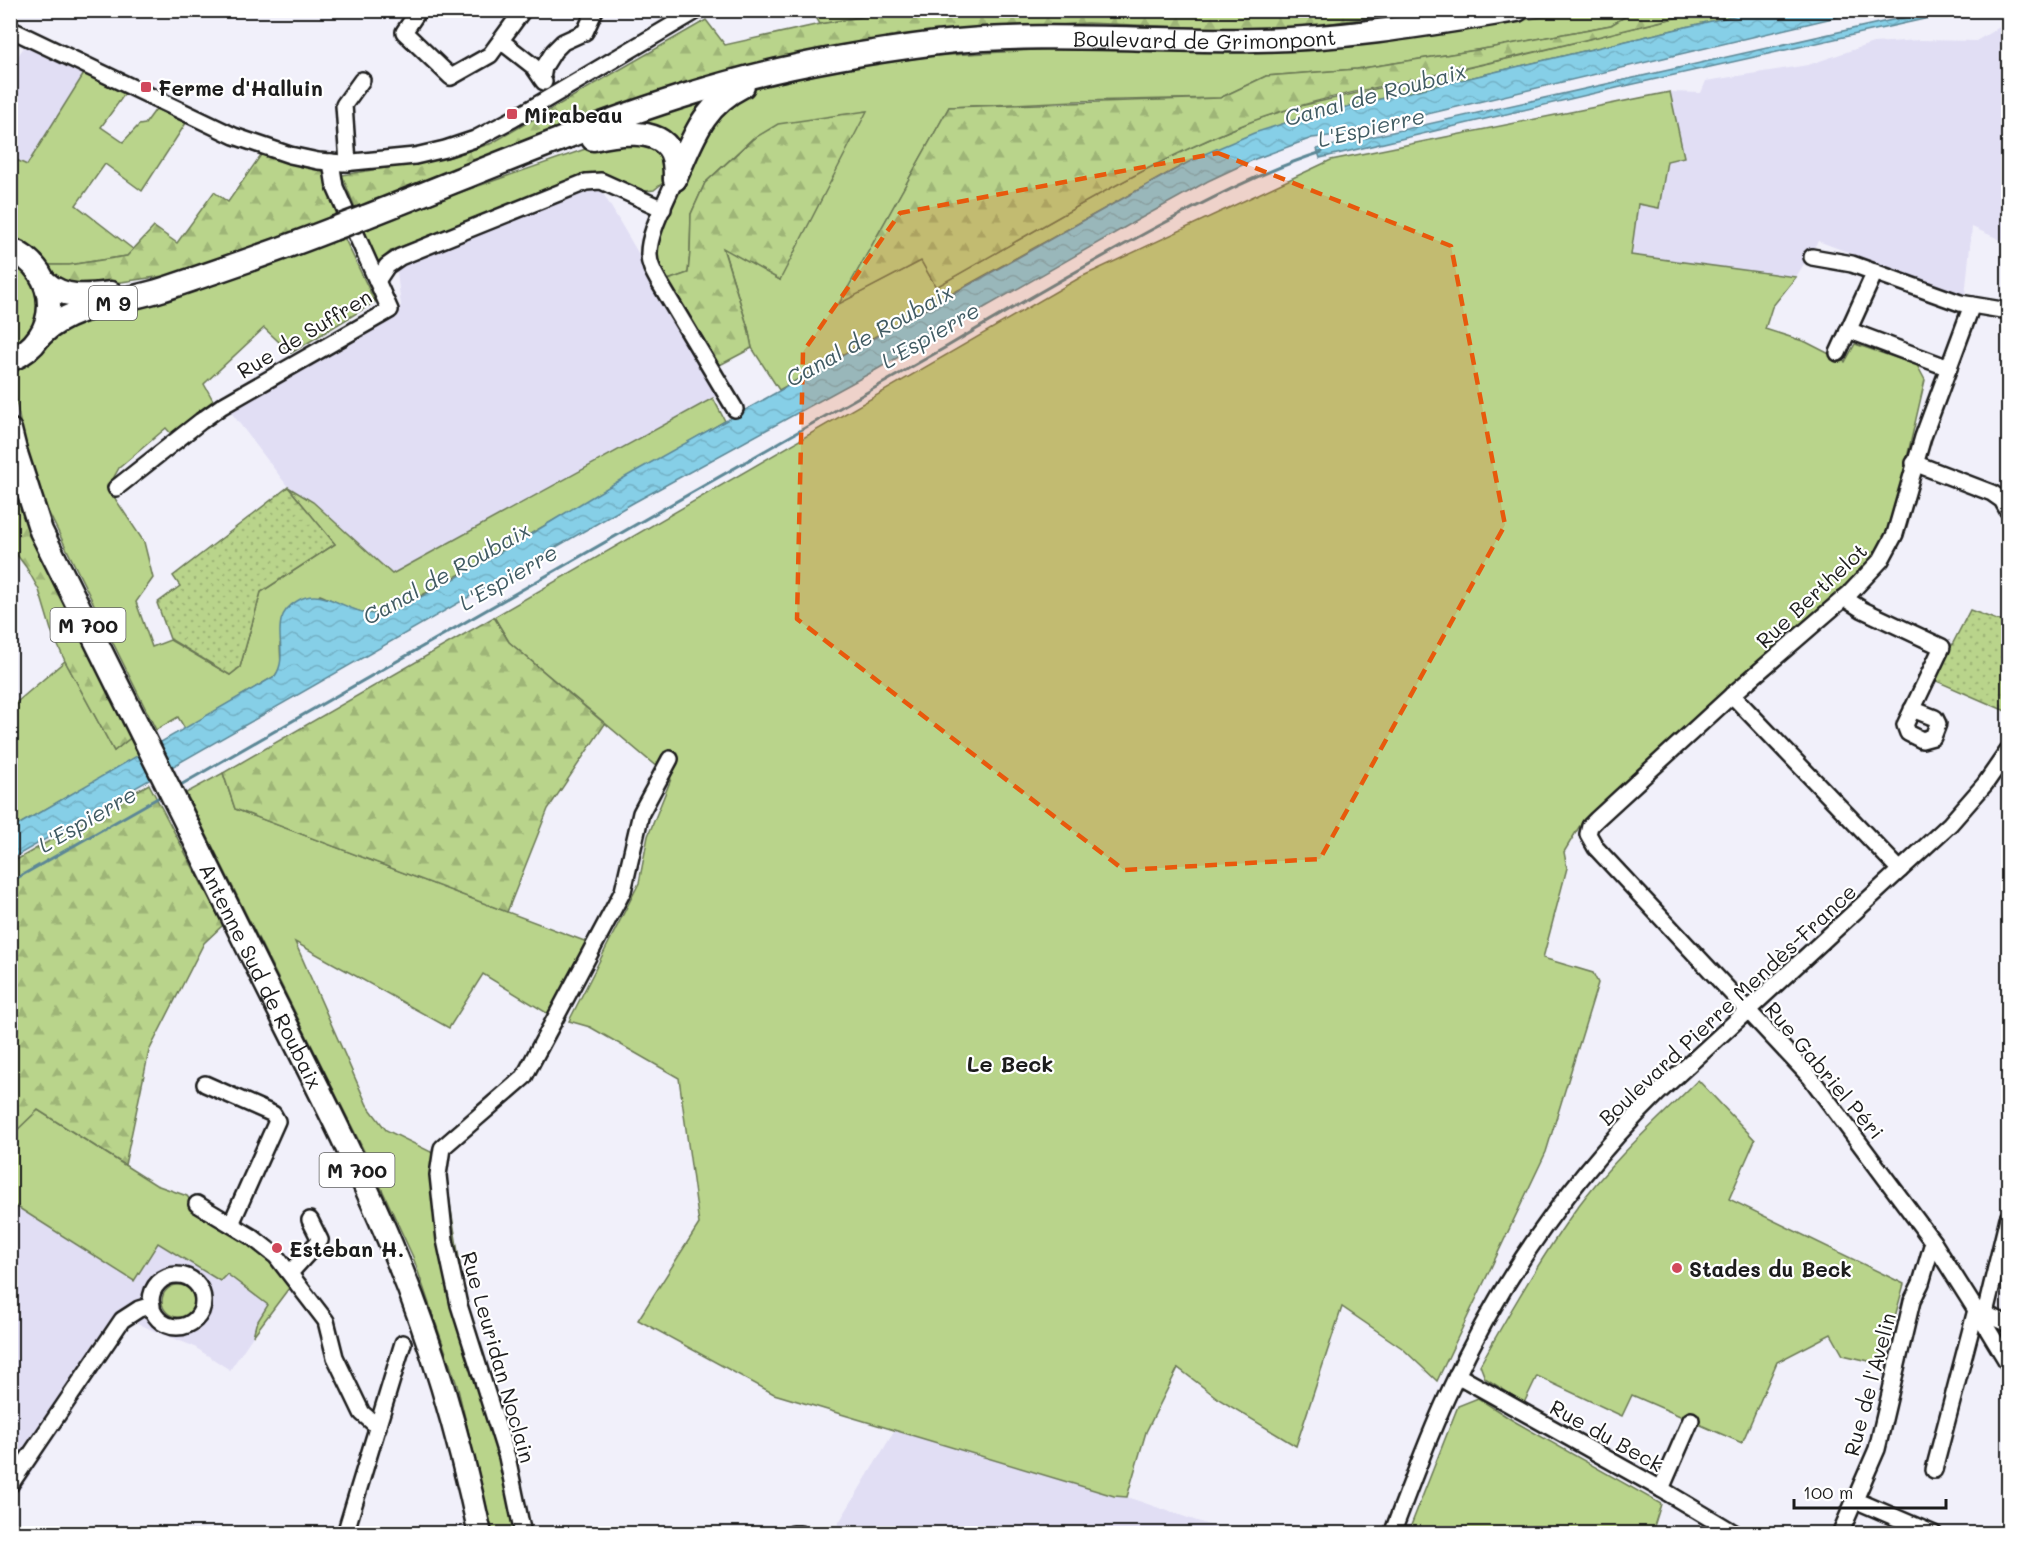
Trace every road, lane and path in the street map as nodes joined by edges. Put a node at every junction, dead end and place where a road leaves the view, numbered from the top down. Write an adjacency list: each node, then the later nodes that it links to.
1 (419, 10): 7 (street)
2 (523, 10): 7 (street)
3 (595, 10): 9 (street)
4 (698, 10): 11 (street)
5 (1517, 10): 8 (highway, Boulevard de Grimonpont / M 9)
6 (10, 29): 12 (street)
7 (501, 41): 9 (street)
8 (778, 70): 14 (highway, M 9); 15 (highway)
9 (542, 79): 11 (street)
10 (362, 80): 13 (street)
11 (552, 97): 13 (street)
12 (331, 162): 13 (street); 21 (street, Rue de Suffren)
13 (348, 162)
14 (488, 169): 15 (highway); 20 (highway, M 9, bridge)
15 (675, 179): 16 (street)
16 (663, 208): 21 (street); 30 (street)
17 (13, 250): 22 (highway)
18 (1812, 257): 19 (street)
19 (1875, 272): 23 (street); 25 (street)
20 (189, 280): 22 (highway, M 9); 26 (highway, M 9)
21 (377, 281): 34 (street, Rue de Suffren)
22 (45, 282): 26 (highway)
23 (1972, 305): 24 (street); 29 (street, Rue Berthelot)
24 (2008, 311)
25 (1848, 330): 27 (street); 29 (street)
26 (41, 335): 28 (highway)
27 (1838, 353)
28 (13, 360)
29 (1950, 369): 33 (street, Rue Berthelot)
30 (735, 409)
31 (10, 430): 36 (highway, Antenne Sud de Roubaix / M 700)
32 (10, 462): 36 (highway, M 700)
33 (1914, 463): 35 (street); 37 (street, Rue Berthelot)
34 (116, 488)
35 (2008, 511)
36 (41, 531): 66 (highway, Antenne Sud de Roubaix / M 700)
37 (1844, 598): 38 (street, Rue Berthelot); 39 (street)
38 (1732, 695): 42 (street, Rue Berthelot); 43 (street)
39 (1911, 709)
40 (2008, 751): 43 (street, Boulevard Pierre Mendès-France)
41 (670, 759): 67 (street, Rue Leuridan Noclain)
42 (1596, 848): 44 (street, Rue Gabriel Péri)
43 (1900, 870): 44 (street, Boulevard Pierre Mendès-France)
44 (1748, 1009): 50 (street, Rue Gabriel Péri); 57 (street, Boulevard Pierre Mendès-France)
45 (205, 1084): 49 (street)
46 (197, 1204): 49 (street)
47 (2008, 1218): 53 (street)
48 (310, 1220): 51 (street)
49 (231, 1224): 51 (street)
50 (1933, 1242): 53 (street, Rue Gabriel Péri); 63 (street, Rue de l'Avelin)
51 (290, 1273): 59 (street)
52 (152, 1305): 61 (street)
53 (1981, 1312): 54 (street); 56 (street, Rue Gabriel Péri); 60 (street)
54 (2008, 1324)
55 (403, 1343): 59 (street)
56 (2008, 1362)
57 (1457, 1375): 62 (street, Rue du Beck); 70 (street, Boulevard Pierre Mendès-France)
58 (1691, 1420): 62 (street)
59 (378, 1427): 65 (street)
60 (1934, 1470)
61 (10, 1485)
62 (1661, 1489): 64 (street, Rue du Beck)
63 (1855, 1500): 72 (street, Rue de l'Avelin); 73 (street)
64 (1713, 1527): 71 (street, Rue du Beck)
65 (345, 1533)
66 (480, 1533)
67 (523, 1533)
68 (794, 1533): 69 (street)
69 (800, 1533)
70 (1392, 1533)
71 (1736, 1533)
72 (1840, 1533)
73 (1934, 1533)

